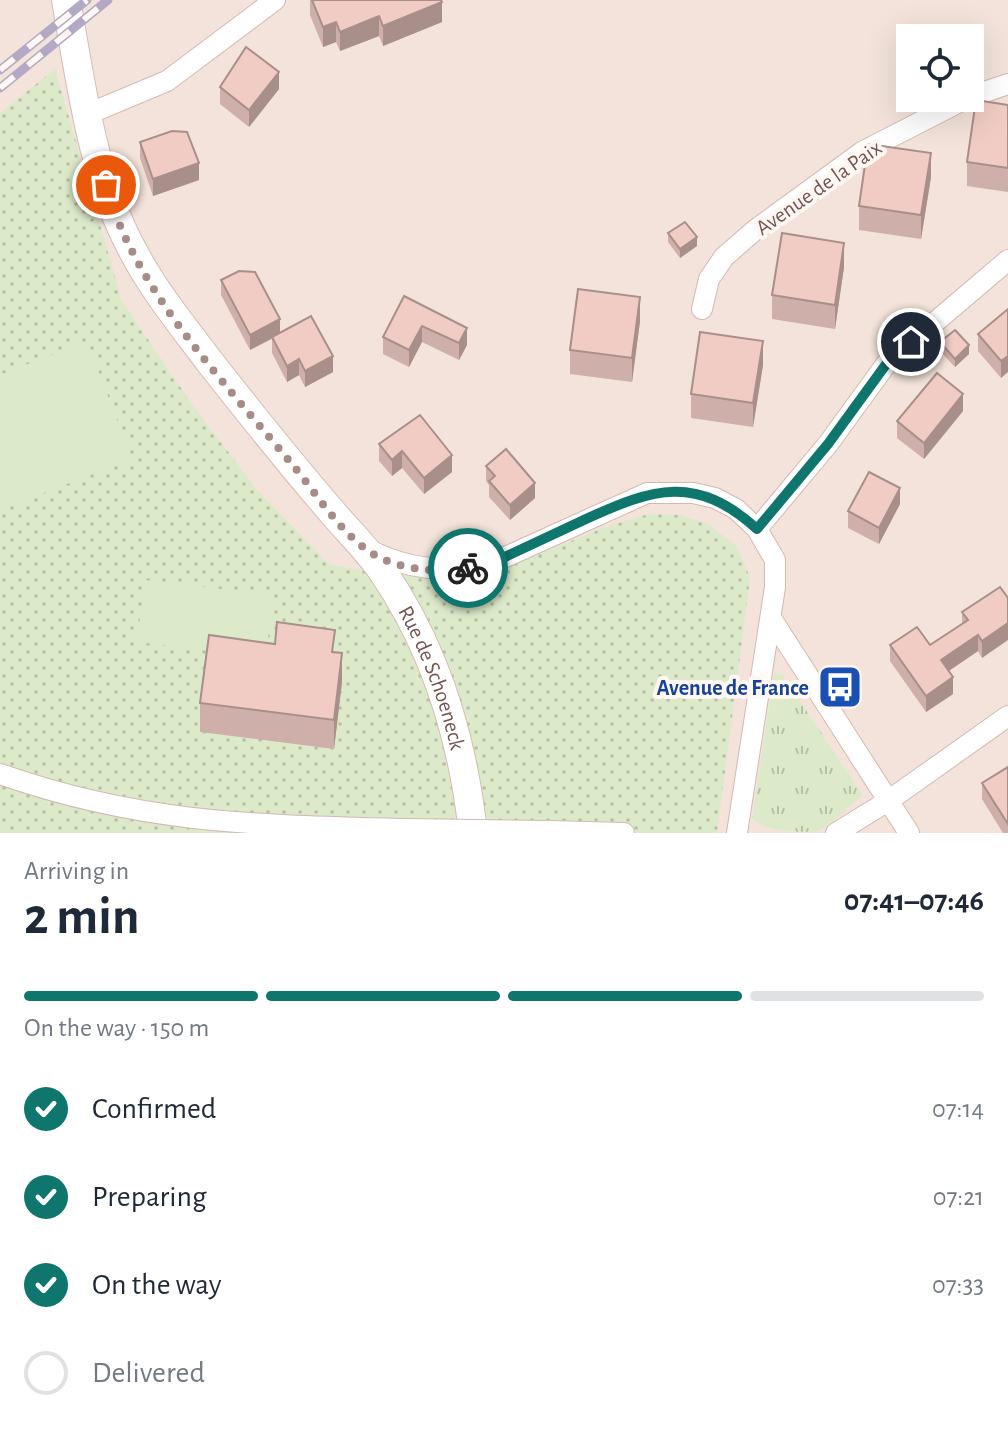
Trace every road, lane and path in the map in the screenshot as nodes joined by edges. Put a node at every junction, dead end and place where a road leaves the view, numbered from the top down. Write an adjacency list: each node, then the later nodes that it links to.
1 (66, 0): 6 (main road, Rue de Schoeneck)
2 (275, 0): 6 (street)
3 (1008, 84): 4 (street, Avenue de la Paix)
4 (984, 92)
5 (940, 112): 8 (street, Avenue de la Paix)
6 (88, 114): 10 (main road, Rue de Schoeneck)
7 (1008, 260): 9 (street)
8 (702, 309)
9 (757, 529): 10 (street); 11 (street)
10 (363, 547): 15 (main road, Rue de Schoeneck)
11 (771, 618): 14 (street); 17 (street)
12 (1008, 716): 14 (street)
13 (0, 774): 16 (street, bridge)
14 (888, 801): 18 (street); 19 (street)
15 (473, 833)
16 (624, 833)
17 (737, 833)
18 (836, 833)
19 (909, 833)

